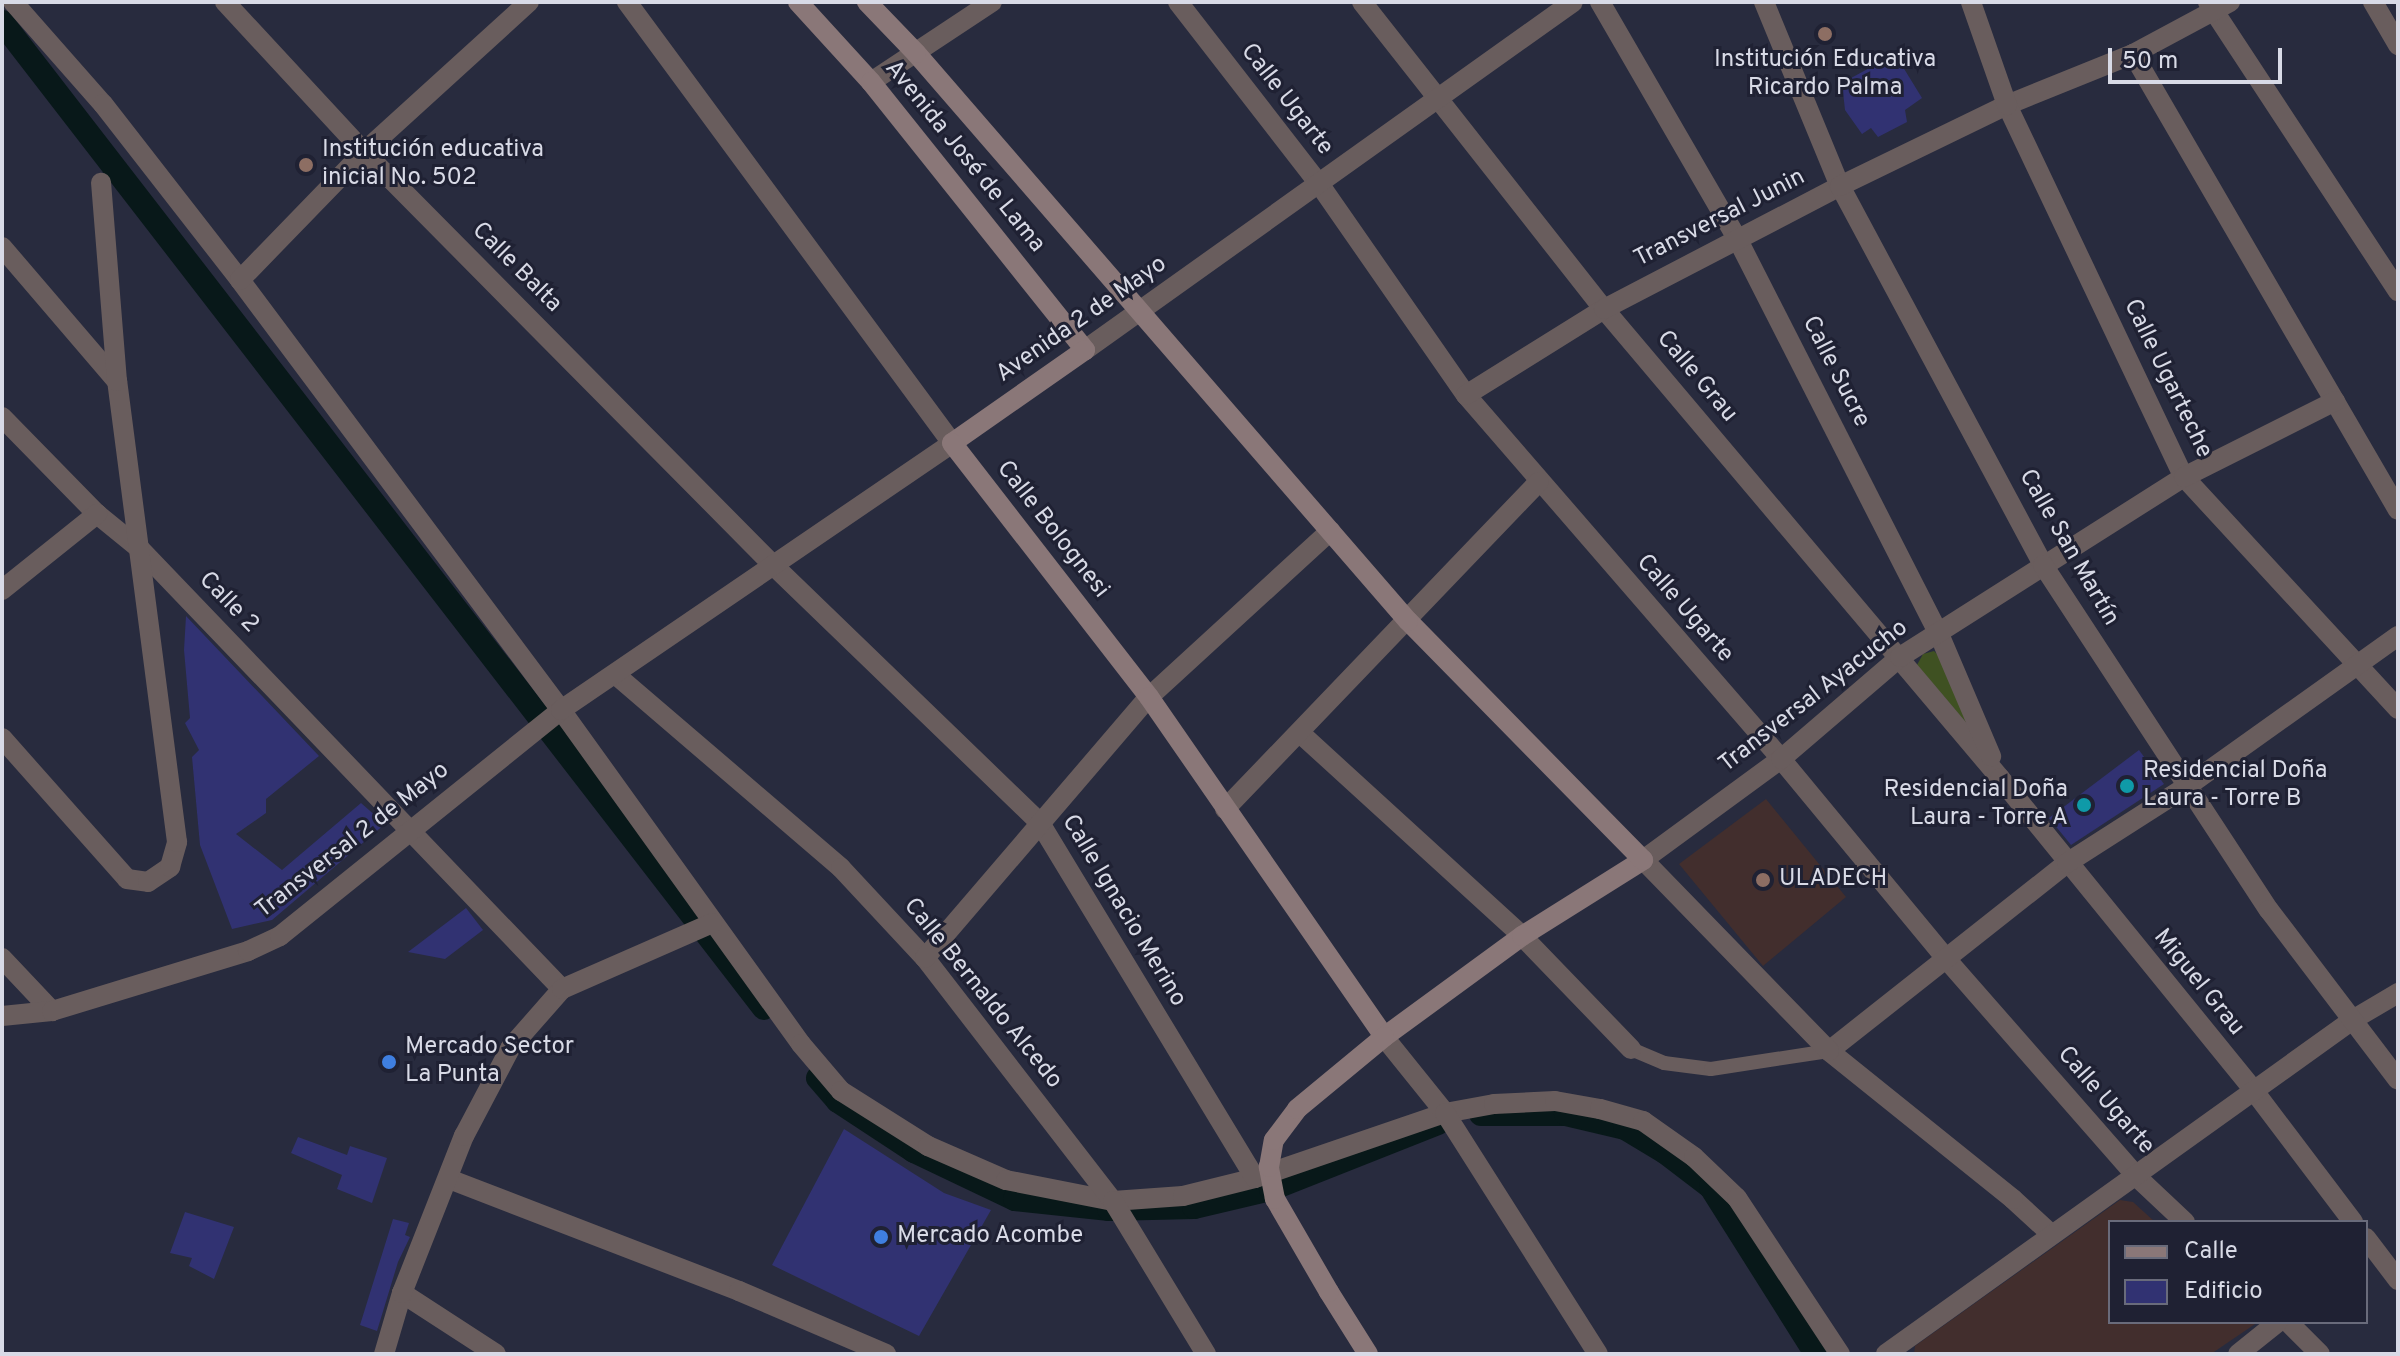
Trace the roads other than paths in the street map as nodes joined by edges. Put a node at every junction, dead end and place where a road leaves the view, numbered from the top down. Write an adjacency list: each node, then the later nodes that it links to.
1 (13, 2): 28 (street)
2 (225, 2): 22 (street, Calle Balta)
3 (529, 2): 22 (street)
4 (627, 2): 37 (street, Calle Bolognesi)
5 (798, 2): 19 (main road, Avenida José de Lama)
6 (867, 2): 17 (main road, Avenida José de Lama)
7 (992, 2): 17 (street)
8 (1178, 2): 24 (street, Calle Ugarte)
9 (1362, 2): 20 (street, Calle Grau)
10 (1573, 2): 20 (street, Avenida 2 de Mayo)
11 (1600, 2): 26 (street, Calle Sucre)
12 (1764, 2): 25 (street, Calle San Martín)
13 (1971, 2): 21 (street, Calle Ugarteche)
14 (2373, 2): 16 (street)
15 (2217, 5): 18 (street, Transversal Junin); 29 (street)
16 (2398, 45)
17 (916, 53): 19 (street); 31 (main road, Avenida José de Lama)
18 (2133, 54): 21 (street, Transversal Junin); 35 (street)
19 (871, 82): 32 (main road, Avenida José de Lama)
20 (1439, 96): 24 (street, Avenida 2 de Mayo); 30 (street, Calle Grau)
21 (2007, 105): 25 (street, Transversal Junin); 38 (street, Calle Ugarteche)
22 (364, 152): 28 (street); 44 (street, Calle Balta)
23 (101, 183): 33 (street)
24 (1320, 185): 31 (street, Avenida 2 de Mayo); 34 (street, Calle Ugarte)
25 (1840, 186): 26 (street, Transversal Junin); 45 (street, Calle San Martín)
26 (1738, 240): 30 (street, Transversal Junin); 48 (street, Calle Sucre)
27 (2, 247): 33 (street)
28 (240, 280): 55 (street)
29 (2398, 291)
30 (1604, 309): 34 (street, Transversal Junin); 50 (street, Calle Grau)
31 (1139, 312): 32 (street, Avenida 2 de Mayo); 42 (main road, Avenida José de Lama)
32 (1085, 350): 37 (main road, Avenida 2 de Mayo)
33 (117, 381): 43 (street)
34 (1466, 395): 39 (street, Calle Ugarte)
35 (2335, 401): 38 (street, Transversal Ayacucho); 40 (street)
36 (2, 417): 41 (street, Calle 2)
37 (952, 443): 44 (street, Avenida 2 de Mayo); 53 (main road, Calle Bolognesi)
38 (2184, 477): 45 (street, Transversal Ayacucho); 51 (street, Calle Ugarteche)
39 (1539, 482): 47 (street); 58 (street, Calle Ugarte)
40 (2398, 510)
41 (97, 514): 43 (street, Calle 2); 46 (street)
42 (1330, 531): 47 (main road, Avenida José de Lama); 53 (street)
43 (140, 549): 57 (street); 63 (street, Calle 2)
44 (773, 565): 52 (street, Avenida 2 de Mayo); 62 (street, Calle Ignacio Merino)
45 (2043, 565): 48 (street, Transversal Ayacucho); 60 (street, Calle San Martín)
46 (2, 590)
47 (1408, 621): 56 (street); 64 (main road, Avenida José de Lama)
48 (1939, 634): 50 (street, Transversal Ayacucho); 59 (street, Calle Sucre)
49 (2398, 636): 51 (street)
50 (1900, 657): 58 (street, Transversal Ayacucho); 59 (street, Calle Grau)
51 (2357, 666): 54 (street, Calle Ugarteche); 60 (street)
52 (616, 675): 55 (street, Transversal 2 de Mayo); 69 (street, Calle Bernaldo Alcedo)
53 (1149, 697): 61 (main road, Calle Bolognesi); 62 (street)
54 (2398, 709)
55 (558, 712): 63 (street, Transversal 2 de Mayo); 66 (street)
56 (1300, 733): 61 (street); 67 (street)
57 (2, 738)
58 (1781, 759): 64 (street, Transversal Ayacucho); 70 (street, Calle Ugarte)
59 (2000, 778): 65 (street, Miguel Grau)
60 (2186, 787): 65 (street); 75 (street, Calle San Martín)
61 (1225, 809): 76 (main road, Calle Bolognesi)
62 (1040, 823): 69 (street); 83 (street, Calle Ignacio Merino)
63 (412, 830): 71 (street, Calle 2); 73 (street, Transversal 2 de Mayo)
64 (1643, 860): 67 (main road, Transversal Ayacucho); 78 (street)
65 (2067, 863): 70 (street); 80 (street, Miguel Grau)
66 (712, 923): 71 (street); 85 (street)
67 (1522, 936): 76 (main road, Transversal Ayacucho); 77 (street)
68 (2, 958): 73 (street)
69 (925, 958): 85 (street, Calle Bernaldo Alcedo)
70 (1948, 961): 78 (street); 82 (street, Calle Ugarte)
71 (562, 989): 84 (street)
72 (2398, 993): 75 (street)
73 (52, 1011): 74 (street, Transversal 2 de Mayo)
74 (2, 1016)
75 (2354, 1019): 79 (street, Calle San Martín); 80 (street)
76 (1384, 1037): 81 (street, Calle Bolognesi); 98 (main road, Transversal Ayacucho, bridge)
77 (1631, 1049): 78 (lane)
78 (1829, 1051): 88 (street)
79 (2398, 1080)
80 (2254, 1091): 82 (street); 87 (street, Miguel Grau)
81 (1445, 1113): 83 (street); 99 (street, Calle Bolognesi); 100 (street)
82 (2137, 1177): 86 (street, Calle Ugarte); 88 (street)
83 (1255, 1178): 85 (street)
84 (449, 1179): 91 (street); 96 (street)
85 (1113, 1201): 97 (street, Calle Bernaldo Alcedo)
86 (2183, 1220)
87 (2351, 1220)
88 (2051, 1234): 101 (street)
89 (2368, 1241): 90 (street)
90 (2398, 1280)
91 (402, 1293): 94 (street); 95 (street)
92 (2276, 1324): 102 (street)
93 (2290, 1324): 103 (street)
94 (384, 1354)
95 (496, 1354)
96 (886, 1354)
97 (1206, 1354)
98 (1368, 1354)
99 (1598, 1354)
100 (1840, 1354)
101 (1886, 1354)
102 (2238, 1354)
103 (2320, 1354)

